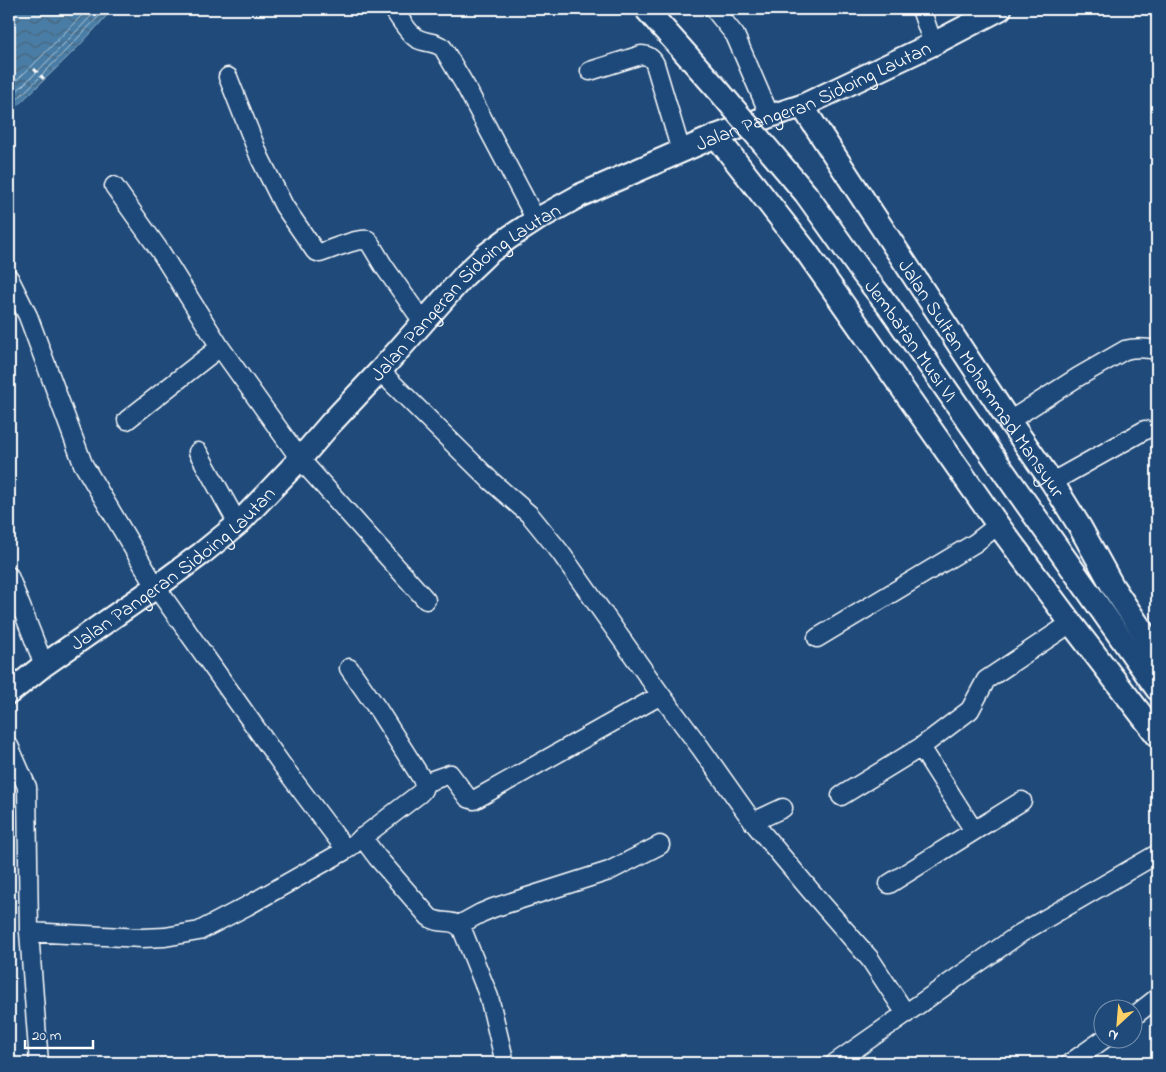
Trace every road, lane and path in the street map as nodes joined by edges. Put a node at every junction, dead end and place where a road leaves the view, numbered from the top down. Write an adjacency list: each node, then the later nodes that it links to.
1 (393, 9): 16 (street)
2 (646, 9): 38 (street, Jembatan Musi VI, bridge)
3 (714, 9): 12 (street)
4 (921, 9): 6 (street)
5 (1000, 9): 6 (street, Jalan Pangeran Sidoing Lautan)
6 (933, 44): 11 (street, Jalan Pangeran Sidoing Lautan)
7 (34, 69): 10 (path)
8 (590, 71): 14 (street)
9 (228, 77): 18 (street)
10 (45, 80)
11 (802, 106): 12 (street, Jalan Pangeran Sidoing Lautan); 23 (street, Jalan Sultan Mohammad Mansyur)
12 (770, 116): 13 (street, Jalan Pangeran Sidoing Lautan)
13 (716, 136): 14 (street, Jalan Pangeran Sidoing Lautan); 29 (street)
14 (681, 151): 16 (street, Jalan Pangeran Sidoing Lautan)
15 (114, 186): 19 (street)
16 (536, 220): 18 (street, Jalan Pangeran Sidoing Lautan)
17 (9, 278): 31 (street)
18 (423, 322): 21 (street, Jalan Pangeran Sidoing Lautan)
19 (220, 347): 22 (street); 26 (street)
20 (1157, 350): 23 (street)
21 (380, 371): 26 (street, Jalan Pangeran Sidoing Lautan); 40 (street)
22 (127, 420)
23 (1009, 421): 27 (street, Jalan Sultan Mohammad Mansyur)
24 (1145, 430): 27 (street)
25 (198, 452): 28 (street)
26 (300, 459): 28 (street, Jalan Pangeran Sidoing Lautan); 32 (street)
27 (1052, 482): 35 (street, Jalan Sultan Mohammad Mansyur)
28 (238, 524): 31 (street, Jalan Pangeran Sidoing Lautan)
29 (998, 525): 33 (street); 34 (street)
30 (9, 576): 36 (street)
31 (156, 587): 36 (street, Jalan Pangeran Sidoing Lautan); 52 (street)
32 (426, 600)
33 (1071, 623): 41 (street); 43 (street)
34 (817, 638)
35 (1157, 653)
36 (44, 666): 39 (street, Jalan Pangeran Sidoing Lautan)
37 (349, 668): 44 (street)
38 (1157, 689)
39 (9, 693)
40 (661, 695): 44 (street); 48 (street)
41 (1157, 734)
42 (9, 746): 56 (street)
43 (921, 747): 45 (street); 49 (street)
44 (424, 783): 50 (street)
45 (841, 796)
46 (1022, 801): 49 (street)
47 (783, 808): 48 (street)
48 (754, 822): 59 (street)
49 (974, 831): 54 (street)
50 (362, 837): 52 (street); 55 (street)
51 (660, 845): 55 (street)
52 (346, 850): 56 (street)
53 (1157, 854): 59 (street)
54 (889, 884)
55 (459, 925): 62 (street)
56 (29, 932): 61 (street)
57 (1157, 998): 58 (street)
58 (1144, 1008)
59 (906, 1014): 63 (street)
60 (1094, 1046): 64 (street)
61 (38, 1063)
62 (505, 1063)
63 (835, 1063)
64 (1070, 1063)

